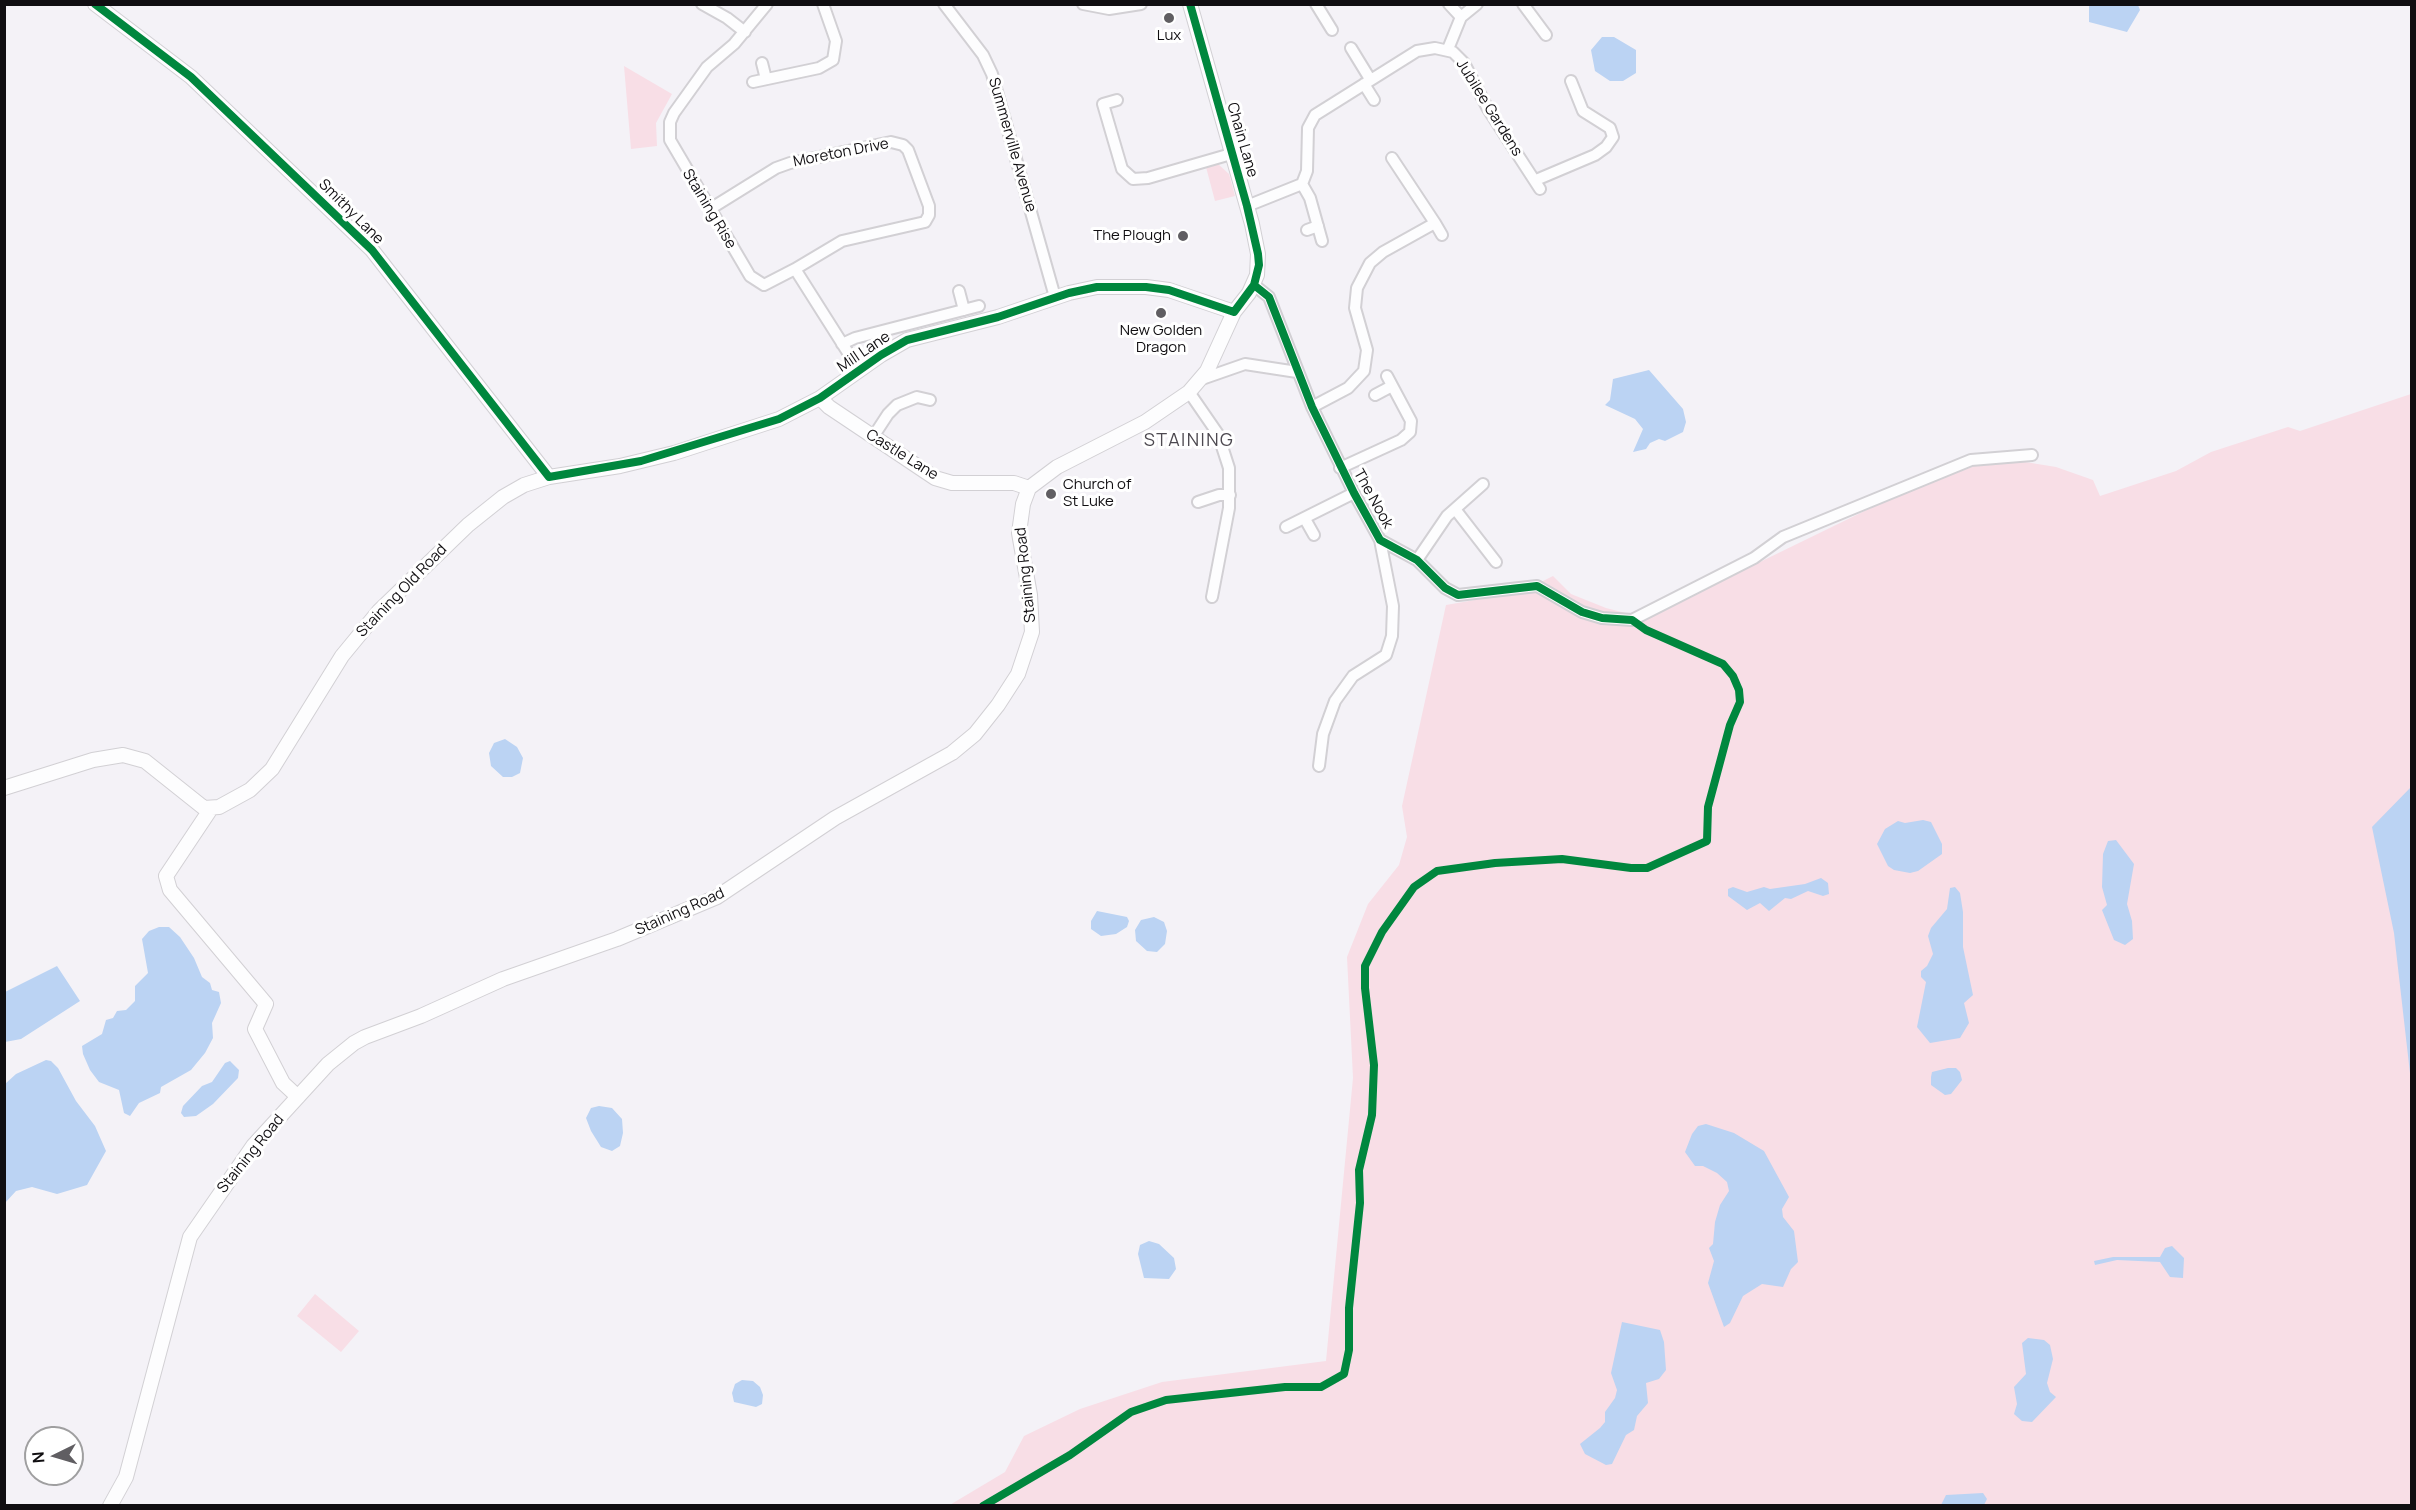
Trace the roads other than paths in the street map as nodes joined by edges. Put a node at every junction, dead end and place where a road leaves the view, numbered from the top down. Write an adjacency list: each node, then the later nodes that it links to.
1 (95, 4): 55 (street, Smithy Lane)
2 (702, 4): 15 (street)
3 (767, 4): 15 (street, Staining Rise)
4 (823, 4): 20 (street)
5 (944, 4): 39 (street, Summerville Avenue)
6 (1083, 4): 7 (street)
7 (1141, 4)
8 (1190, 4): 26 (street, Chain Lane)
9 (1317, 4): 14 (street)
10 (1449, 4): 13 (street)
11 (1477, 4): 13 (street)
12 (1522, 4): 16 (street)
13 (1461, 17): 18 (street)
14 (1332, 30)
15 (745, 32): 30 (street, Staining Rise)
16 (1546, 35)
17 (1352, 48): 21 (street)
18 (1448, 49): 21 (street, Jubilee Gardens); 22 (street, Jubilee Gardens)
19 (762, 63): 20 (street)
20 (766, 79): 23 (street)
21 (1367, 81): 25 (street); 28 (street, Jubilee Gardens)
22 (1571, 81)
23 (753, 82)
24 (1117, 100): 26 (street)
25 (1374, 100)
26 (1231, 154): 29 (street, Chain Lane)
27 (1392, 158): 31 (street)
28 (1302, 184): 29 (street); 32 (street)
29 (1247, 206): 37 (street, Chain Lane)
30 (710, 209): 36 (street, Staining Rise); 36 (street, Moreton Drive)
31 (1435, 223): 34 (street); 51 (street)
32 (1318, 226): 33 (street); 35 (street)
33 (1307, 230)
34 (1442, 235)
35 (1322, 241)
36 (795, 269): 43 (street)
37 (1254, 285): 42 (street); 45 (street, The Nook)
38 (959, 291): 41 (street)
39 (1055, 297): 42 (street, Mill Lane); 44 (street, Mill Lane)
40 (979, 306): 41 (street)
41 (964, 310): 43 (street)
42 (1234, 312): 46 (street)
43 (842, 344): 44 (street)
44 (859, 370): 49 (street, Mill Lane)
45 (1297, 372): 46 (street); 51 (street, The Nook)
46 (1202, 379): 47 (street)
47 (1189, 392): 57 (street); 59 (street)
48 (1375, 395): 54 (street)
49 (820, 398): 52 (street, Castle Lane); 55 (street, Mill Lane)
50 (930, 400): 52 (street)
51 (1311, 407): 54 (street, The Nook)
52 (873, 437): 57 (street, Castle Lane)
53 (2032, 455): 66 (street, The Nook)
54 (1340, 468): 58 (street, The Nook)
55 (549, 477): 71 (street, Staining Old Road)
56 (1483, 483): 61 (street)
57 (1029, 488): 72 (street, Staining Road)
58 (1354, 494): 62 (street); 65 (street, The Nook)
59 (1230, 495): 60 (street); 68 (street)
60 (1198, 502)
61 (1455, 508): 66 (street); 67 (street)
62 (1305, 519): 63 (street); 64 (street)
63 (1286, 527)
64 (1314, 536)
65 (1380, 540): 66 (street, The Nook); 69 (street)
66 (1417, 560)
67 (1496, 562)
68 (1212, 597)
69 (1319, 766)
70 (4, 788): 71 (street)
71 (210, 810): 72 (street, Staining Old Road)
72 (298, 1097): 73 (street, Staining Road)
73 (114, 1504)

